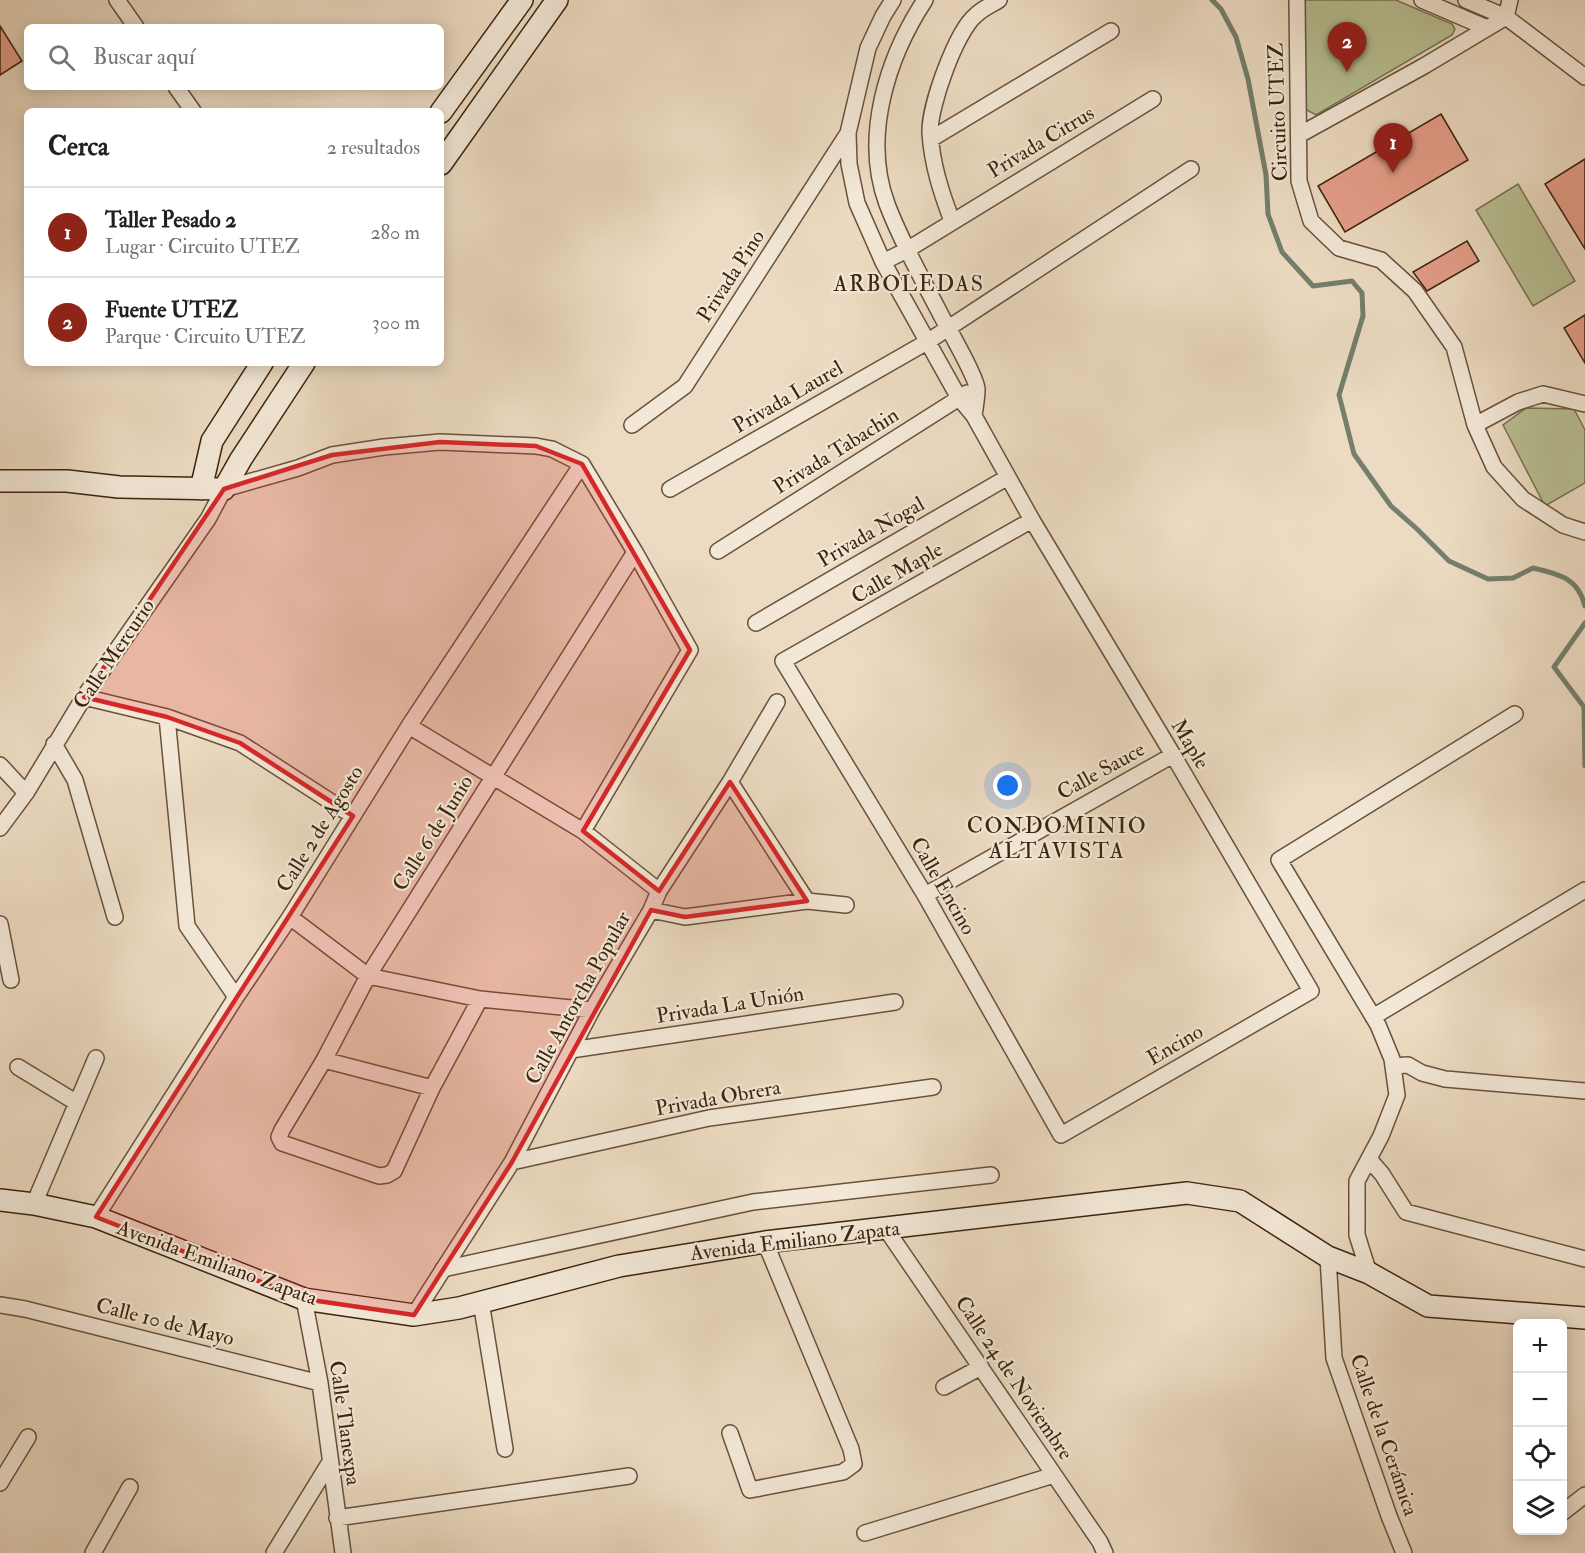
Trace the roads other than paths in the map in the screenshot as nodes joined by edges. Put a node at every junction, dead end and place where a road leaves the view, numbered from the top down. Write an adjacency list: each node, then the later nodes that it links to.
1 (117, 0): 12 (street)
2 (522, 0): 19 (main road)
3 (557, 0): 23 (main road)
4 (893, 0): 20 (street)
5 (925, 0): 26 (street)
6 (999, 0): 22 (street)
7 (1297, 0): 21 (street, Circuito UTEZ)
8 (1422, 0): 13 (street)
9 (1466, 0): 11 (street)
10 (1510, 0): 11 (street)
11 (1506, 16): 13 (street); 15 (street)
12 (134, 24)
13 (1487, 28): 21 (street)
14 (1111, 31): 22 (street)
15 (1585, 77)
16 (179, 90): 18 (street)
17 (1153, 99): 25 (street, Privada Citrus)
18 (191, 108)
19 (444, 108)
20 (848, 133): 27 (street, Maple); 36 (street, Privada Pino)
21 (1299, 135): 37 (street, Circuito UTEZ)
22 (931, 139): 25 (street)
23 (444, 160)
24 (1191, 169): 28 (street)
25 (952, 221): 26 (street, Privada Citrus)
26 (907, 250): 27 (street, Privada Citrus); 28 (street)
27 (883, 262): 29 (street, Maple)
28 (948, 328): 29 (street, Privada Laurel); 32 (street)
29 (927, 342): 33 (street, Maple); 43 (street, Privada Laurel)
30 (260, 366): 41 (main road)
31 (302, 366): 42 (main road)
32 (977, 387): 33 (street, Privada Tabachin); 35 (street)
33 (959, 398): 35 (street, Maple); 47 (street, Privada Tabachin)
34 (1585, 404): 37 (street)
35 (974, 416): 39 (street, Maple)
36 (632, 424)
37 (1475, 425): 46 (street, Circuito UTEZ)
38 (582, 464): 42 (street); 48 (street); 55 (street, Calle 2 de Agosto)
39 (1008, 477): 45 (street, Maple); 49 (street, Privada Nogal)
40 (0, 481): 41 (main road)
41 (201, 489): 42 (main road); 44 (street)
42 (225, 489): 44 (street, Calle Mercurio)
43 (670, 489)
44 (208, 519): 51 (street, Calle Mercurio)
45 (1032, 520): 50 (street, Calle Maple); 57 (street, Maple)
46 (1585, 532)
47 (718, 551)
48 (635, 552): 59 (street, Calle 6 de Junio); 64 (street)
49 (756, 623)
50 (783, 661): 67 (street, Calle Encino)
51 (84, 698): 54 (street); 56 (street, Calle Mercurio)
52 (777, 702): 60 (street, Calle Antorcha Popular)
53 (1515, 714): 81 (street)
54 (167, 717): 62 (street); 77 (street)
55 (409, 726): 59 (street); 62 (street, Calle 2 de Agosto)
56 (54, 744): 61 (street, Calle Mercurio); 71 (street)
57 (1173, 755): 67 (street, Calle Sauce); 76 (street, Maple)
58 (0, 765): 61 (street)
59 (493, 777): 64 (street); 74 (street, Calle 6 de Junio)
60 (730, 782): 66 (street, Calle Antorcha Popular); 68 (street)
61 (26, 793): 63 (street, Calle Mercurio)
62 (353, 816): 72 (street, Calle 2 de Agosto)
63 (0, 828)
64 (583, 831): 66 (street)
65 (1585, 890): 81 (street)
66 (659, 891): 70 (street, Calle Antorcha Popular)
67 (925, 895): 91 (street, Calle Encino)
68 (807, 901): 69 (street); 70 (street)
69 (846, 905)
70 (651, 910): 80 (street, Calle Antorcha Popular)
71 (115, 917)
72 (290, 917): 74 (street); 77 (street, Calle 2 de Agosto)
73 (0, 924): 75 (street)
74 (368, 976): 78 (street); 84 (street, Calle 6 de Junio)
75 (11, 980)
76 (1311, 991): 91 (street, Encino)
77 (236, 997): 97 (street, Calle 2 de Agosto)
78 (480, 999): 80 (street); 88 (street)
79 (896, 1002): 82 (street, Privada La Unión)
80 (592, 1010): 82 (street, Calle Antorcha Popular)
81 (1373, 1017): 85 (street)
82 (571, 1050): 93 (street, Calle Antorcha Popular)
83 (96, 1059): 90 (street)
84 (324, 1060): 88 (street); 88 (street, Calle 6 de Junio)
85 (1393, 1066): 89 (street); 92 (street)
86 (18, 1067): 90 (street)
87 (933, 1087): 93 (street, Privada Obrera)
88 (432, 1088)
89 (1585, 1091)
90 (77, 1103): 96 (street)
91 (1061, 1135)
92 (1369, 1159): 101 (street); 103 (street)
93 (512, 1162): 102 (street, Calle Antorcha Popular)
94 (991, 1175): 102 (street)
95 (0, 1200): 96 (main road, Avenida Emiliano Zapata)
96 (34, 1204): 97 (main road, Avenida Emiliano Zapata)
97 (96, 1217): 104 (main road, Avenida Emiliano Zapata)
98 (886, 1229): 99 (main road, Avenida Emiliano Zapata); 100 (main road, Avenida Emiliano Zapata); 109 (street, Calle 24 de Noviembre)
99 (765, 1242): 105 (main road, Avenida Emiliano Zapata); 112 (street)
100 (1328, 1257): 103 (main road, Avenida Emiliano Zapata); 128 (street, Calle de la Cerámica)
101 (1585, 1259)
102 (443, 1269): 107 (street, Calle Antorcha Popular)
103 (1370, 1273): 108 (main road, Avenida Emiliano Zapata)
104 (304, 1299): 107 (main road, Avenida Emiliano Zapata); 110 (street, Calle Tlanexpa)
105 (481, 1302): 107 (main road, Avenida Emiliano Zapata); 114 (street)
106 (0, 1305): 110 (street, Calle 10 de Mayo)
107 (414, 1315)
108 (1585, 1318)
109 (981, 1367): 111 (street); 116 (street, Calle 24 de Noviembre)
110 (320, 1383): 115 (street, Calle Tlanexpa)
111 (944, 1387)
112 (730, 1433)
113 (28, 1437): 118 (street)
114 (505, 1449)
115 (330, 1462): 122 (street, Calle Tlanexpa); 125 (street)
116 (1054, 1475): 123 (street); 127 (street, Calle 24 de Noviembre)
117 (629, 1476): 122 (street)
118 (0, 1483)
119 (130, 1487): 124 (street)
120 (1585, 1495): 121 (street)
121 (1567, 1510)
122 (338, 1518): 126 (street, Calle Tlanexpa)
123 (865, 1533)
124 (93, 1553)
125 (274, 1553)
126 (343, 1553)
127 (1105, 1553)
128 (1404, 1553)

